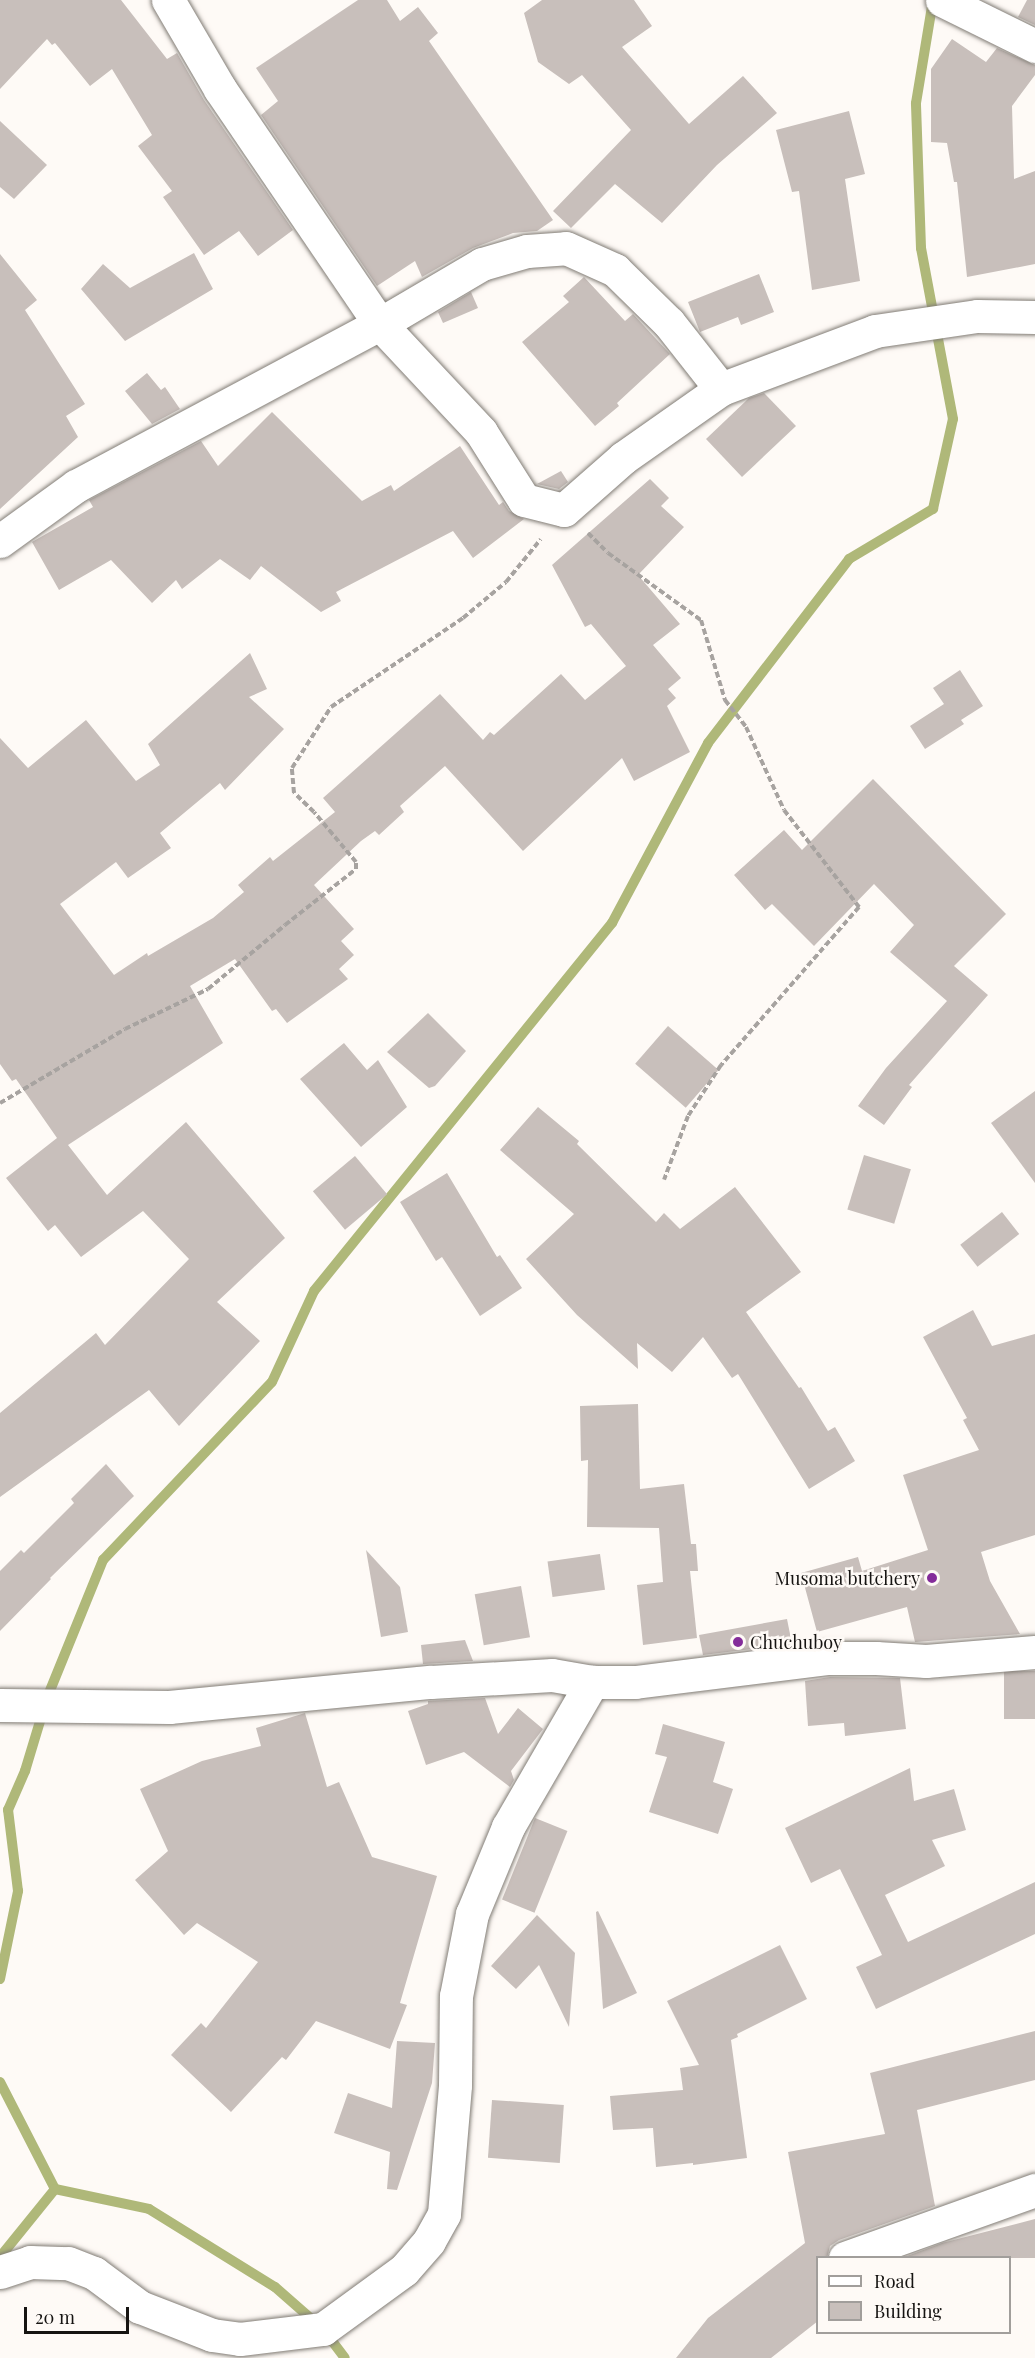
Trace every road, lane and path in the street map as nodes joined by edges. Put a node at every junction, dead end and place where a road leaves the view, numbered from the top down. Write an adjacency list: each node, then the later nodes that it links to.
1 (168, 0): 5 (street)
2 (942, 0): 3 (street)
3 (1035, 46)
4 (1035, 316): 6 (street)
5 (380, 324): 6 (street); 7 (street); 8 (street)
6 (722, 389): 7 (street)
7 (564, 510): 9 (path); 10 (path)
8 (0, 541)
9 (0, 1103)
10 (664, 1180)
11 (1035, 1652): 12 (street)
12 (592, 1682): 13 (street); 17 (street)
13 (0, 1704)
14 (1035, 2190): 15 (street)
15 (851, 2256)
16 (0, 2272): 17 (street)
17 (266, 2348)

